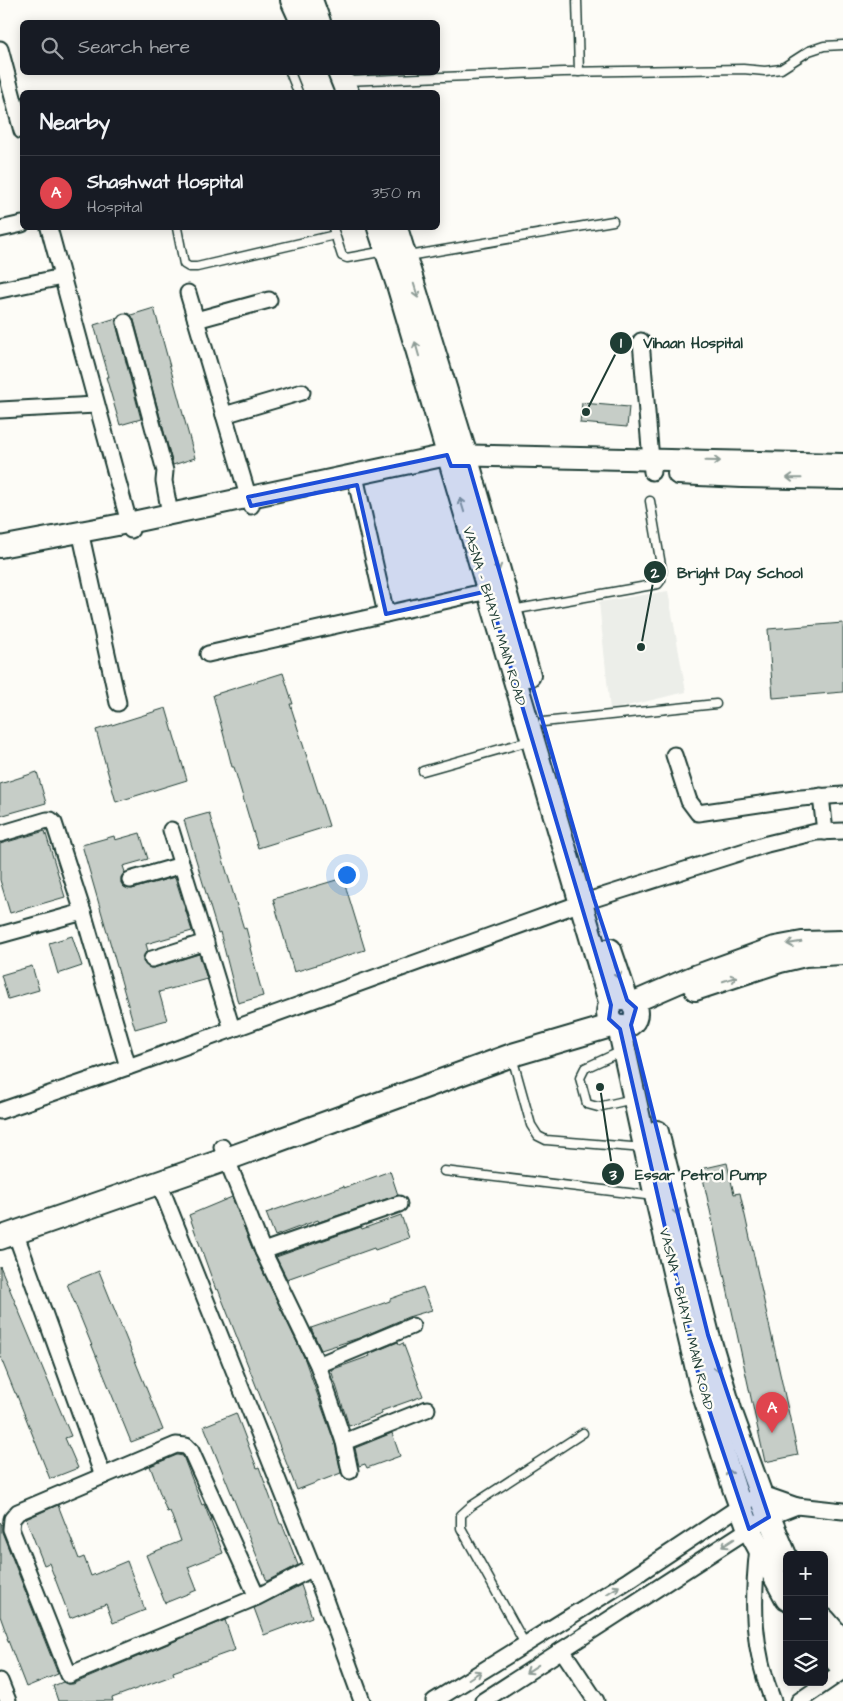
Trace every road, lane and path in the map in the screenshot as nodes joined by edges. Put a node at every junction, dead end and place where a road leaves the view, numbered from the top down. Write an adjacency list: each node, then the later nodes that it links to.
1 (292, 0): 4 (main road)
2 (311, 0): 5 (main road)
3 (577, 0): 8 (lane)
4 (301, 20)
5 (318, 20)
6 (843, 45): 8 (lane)
7 (0, 48): 12 (street)
8 (579, 72): 10 (lane)
9 (291, 75): 11 (lane)
10 (336, 82)
11 (297, 90)
12 (20, 123)
13 (613, 221): 21 (lane)
14 (20, 224): 15 (street)
15 (0, 229)
16 (50, 230): 22 (street)
17 (177, 230): 20 (lane)
18 (380, 230): 21 (main road, VASNA - BHAYLI MAIN ROAD)
19 (396, 230): 21 (main road, VASNA - BHAYLI MAIN ROAD)
20 (334, 231): 21 (lane)
21 (396, 254): 33 (main road, VASNA - BHAYLI MAIN ROAD)
22 (62, 277): 23 (street); 30 (street)
23 (0, 290)
24 (188, 293): 26 (street)
25 (268, 300): 26 (street)
26 (196, 320): 32 (street)
27 (125, 322): 40 (street)
28 (641, 341): 35 (street)
29 (302, 392): 32 (street)
30 (96, 405): 31 (street); 41 (street)
31 (0, 410)
32 (224, 415): 38 (street)
33 (458, 461): 35 (street); 37 (street); 38 (street); 45 (main road, VASNA - BHAYLI MAIN ROAD, one-way to 33); 46 (main road, VASNA - BHAYLI MAIN ROAD, one-way to 46)
34 (843, 464): 35 (street, one-way to 34)
35 (652, 466): 36 (street, one-way to 35)
36 (843, 479)
37 (356, 485): 38 (street); 47 (street)
38 (250, 502): 40 (street); 41 (street)
39 (650, 502): 46 (lane)
40 (174, 513): 41 (street)
41 (129, 526): 42 (street); 43 (street)
42 (82, 540): 44 (street); 49 (street)
43 (0, 547)
44 (0, 556)
45 (488, 591): 47 (street); 51 (main road, VASNA - BHAYLI MAIN ROAD)
46 (510, 610): 51 (main road, VASNA - BHAYLI MAIN ROAD)
47 (386, 614): 48 (street)
48 (208, 654)
49 (118, 703)
50 (716, 704): 51 (lane)
51 (538, 731): 53 (lane); 62 (main road, VASNA - BHAYLI MAIN ROAD)
52 (674, 755): 55 (street)
53 (423, 771)
54 (843, 795): 55 (street)
55 (821, 796): 58 (street)
56 (171, 830): 60 (street)
57 (843, 831): 58 (street)
58 (825, 832): 62 (street)
59 (0, 834): 63 (street)
60 (182, 864): 61 (street); 66 (street)
61 (130, 880)
62 (587, 901): 69 (main road, VASNA - BHAYLI MAIN ROAD); 70 (street)
63 (84, 912): 64 (street); 73 (street)
64 (0, 935)
65 (843, 941): 69 (street, one-way to 69)
66 (206, 942): 68 (street); 70 (street)
67 (843, 954): 69 (street, one-way to 67)
68 (152, 959)
69 (622, 1014): 71 (main road, VASNA - BHAYLI MAIN ROAD); 72 (main road); 77 (main road); 91 (main road, VASNA - BHAYLI MAIN ROAD, one-way to 91)
70 (232, 1029): 73 (street)
71 (624, 1050): 74 (main road, VASNA - BHAYLI MAIN ROAD); 74 (lane)
72 (512, 1055): 76 (lane); 77 (main road)
73 (128, 1067): 75 (street)
74 (635, 1099): 76 (main road, VASNA - BHAYLI MAIN ROAD)
75 (0, 1111)
76 (646, 1148): 80 (main road, VASNA - BHAYLI MAIN ROAD)
77 (225, 1153): 79 (main road); 82 (main road); 83 (street)
78 (444, 1171): 80 (lane)
79 (159, 1183): 82 (main road); 98 (street)
80 (656, 1196): 92 (main road, VASNA - BHAYLI MAIN ROAD, one-way to 80)
81 (399, 1204): 83 (street)
82 (5, 1231): 90 (street)
83 (263, 1251): 85 (street)
84 (412, 1326): 85 (street)
85 (318, 1365): 88 (street)
86 (427, 1409): 88 (street)
87 (583, 1433): 103 (lane)
88 (344, 1442): 89 (street)
89 (350, 1471)
90 (103, 1476): 100 (street); 100 (street)
91 (760, 1493): 92 (street); 93 (street); 95 (main road, VASNA - BHAYLI MAIN ROAD)
92 (742, 1506): 96 (main road, VASNA - BHAYLI MAIN ROAD); 103 (street, one-way to 92)
93 (797, 1506): 94 (street); 95 (street)
94 (843, 1511)
95 (769, 1517): 96 (street); 97 (main road, VASNA - BHAYLI MAIN ROAD)
96 (754, 1538): 99 (main road, VASNA - BHAYLI MAIN ROAD); 104 (street, one-way to 104); 113 (street)
97 (783, 1551)
98 (313, 1568): 100 (street); 109 (street)
99 (785, 1596)
100 (256, 1597)
101 (828, 1625): 102 (main road)
102 (843, 1642)
103 (525, 1644): 110 (street, one-way to 103)
104 (562, 1650): 111 (street, one-way to 111); 112 (street)
105 (828, 1652): 106 (main road)
106 (843, 1669): 114 (street)
107 (0, 1681): 108 (street)
108 (8, 1701)
109 (362, 1701)
110 (434, 1701)
111 (483, 1701)
112 (596, 1701)
113 (773, 1701)
114 (799, 1701)

